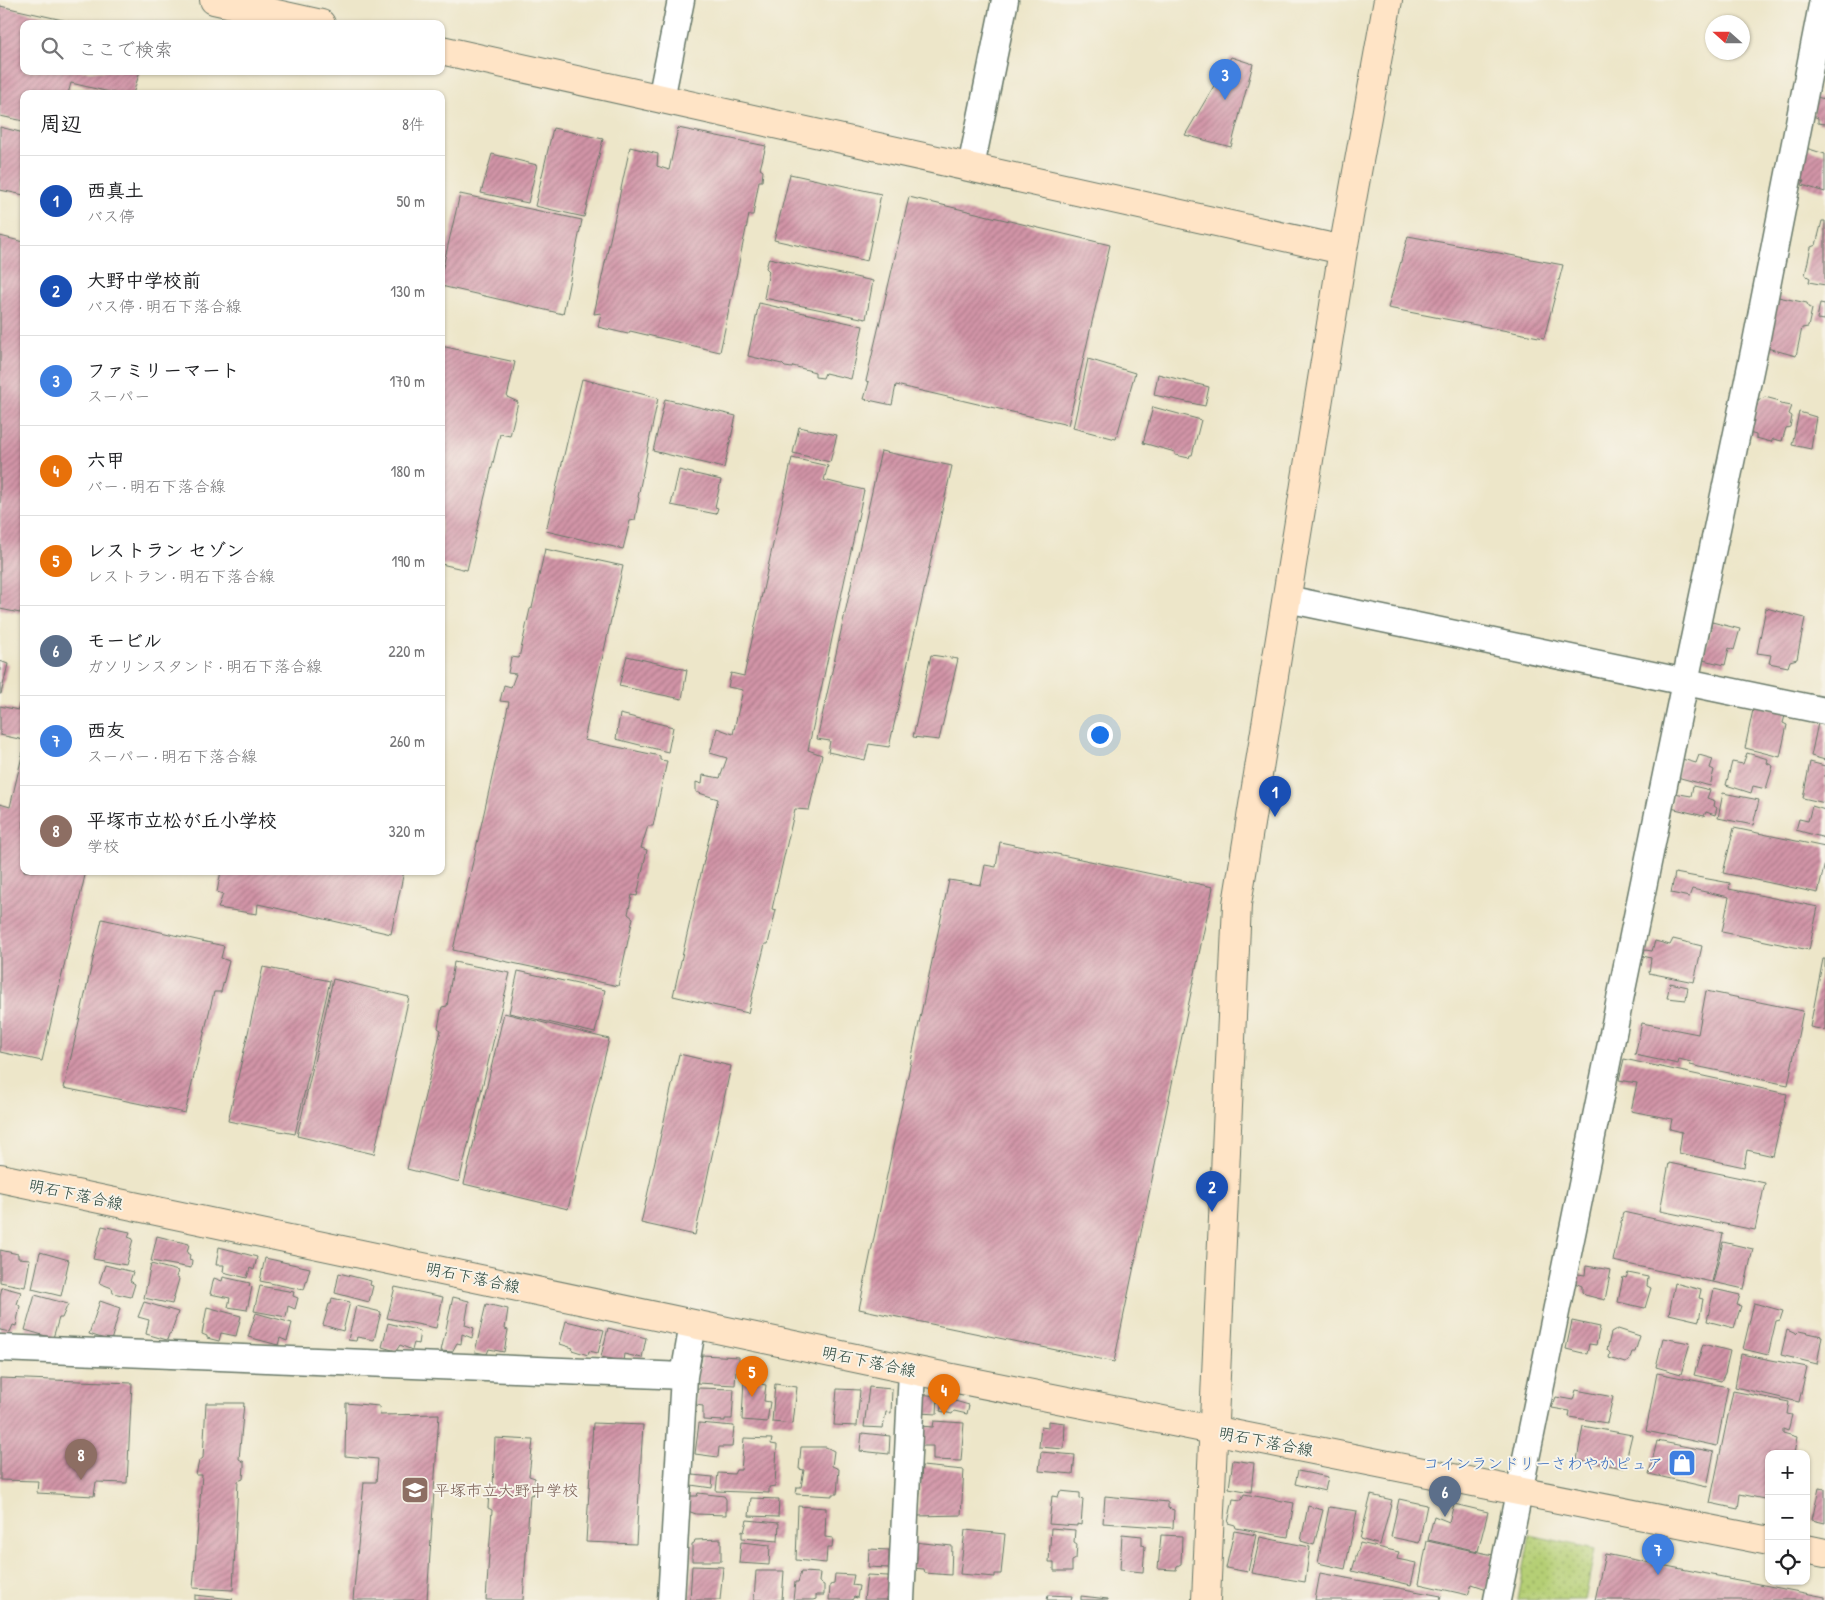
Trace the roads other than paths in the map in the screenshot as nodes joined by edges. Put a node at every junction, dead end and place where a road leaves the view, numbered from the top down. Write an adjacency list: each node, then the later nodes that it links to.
1 (214, 0): 6 (street)
2 (681, 0): 8 (street)
3 (1006, 0): 9 (street)
4 (1388, 0): 10 (street)
5 (1823, 0): 12 (street)
6 (303, 20)
7 (445, 51): 8 (street)
8 (661, 99): 9 (street)
9 (971, 167): 10 (street)
10 (1344, 250): 11 (street)
11 (1287, 599): 12 (street); 19 (street)
12 (1685, 682): 13 (street); 20 (street)
13 (1825, 711)
14 (0, 1178): 15 (street, 明石下落合線)
15 (693, 1324): 17 (street, 明石下落合線); 18 (street)
16 (0, 1348): 18 (street)
17 (912, 1370): 19 (street, 明石下落合線); 25 (street)
18 (684, 1376): 24 (street)
19 (1213, 1431): 20 (street, 明石下落合線); 26 (street)
20 (1520, 1491): 21 (street, 明石下落合線); 27 (street)
21 (1765, 1541)
22 (1810, 1550): 23 (street)
23 (1825, 1553)
24 (671, 1600)
25 (901, 1600)
26 (1206, 1600)
27 (1497, 1600)

